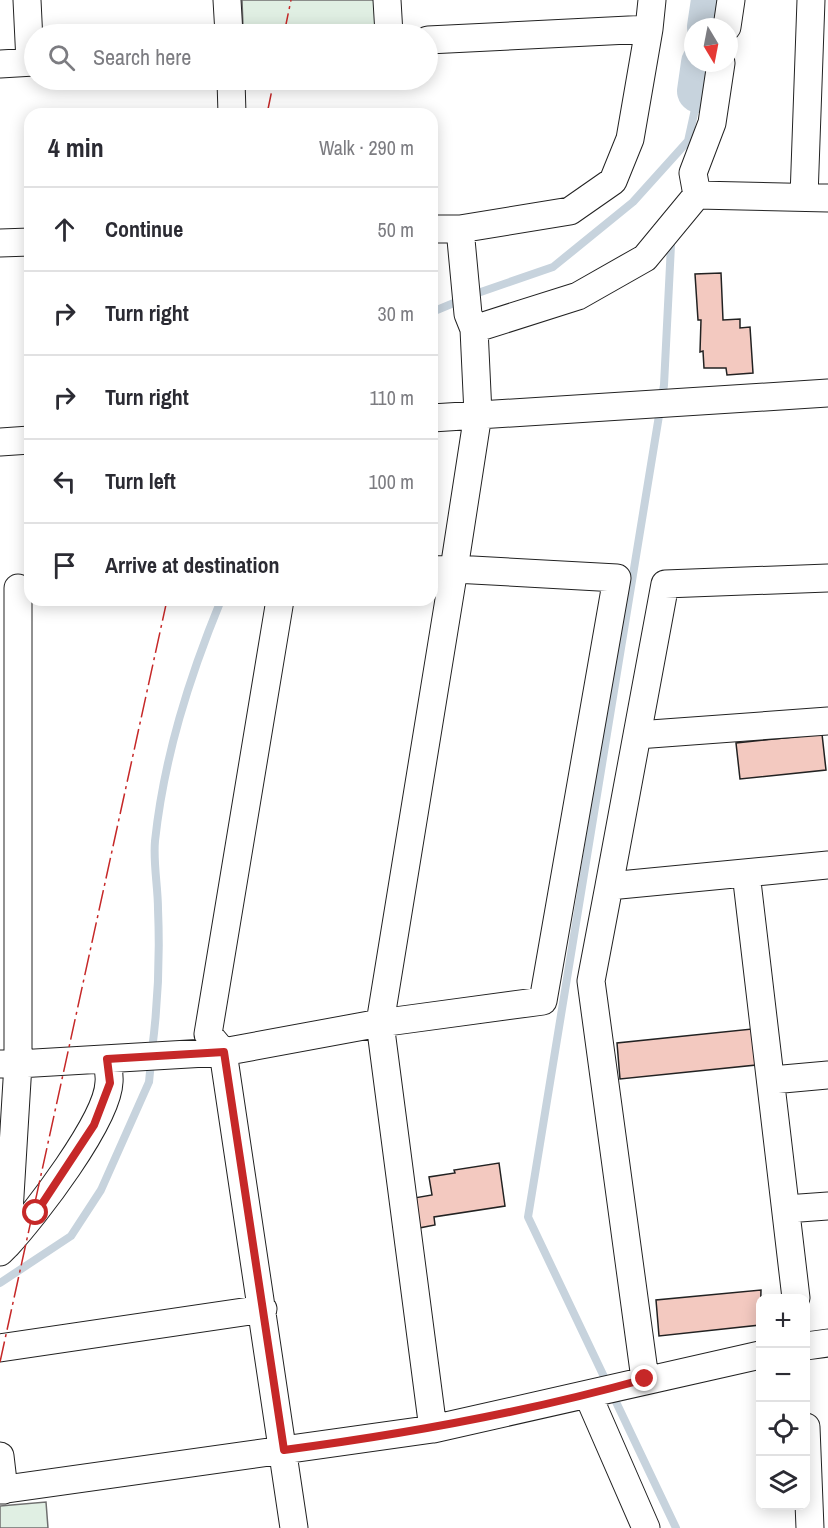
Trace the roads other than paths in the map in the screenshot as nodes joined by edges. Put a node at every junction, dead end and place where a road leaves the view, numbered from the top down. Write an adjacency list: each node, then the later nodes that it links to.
1 (27, 0): 8 (street)
2 (227, 0): 9 (street)
3 (387, 0): 10 (street)
4 (652, 0): 11 (street)
5 (731, 0): 7 (street)
6 (811, 0): 19 (street)
7 (728, 18)
8 (29, 24)
9 (228, 24)
10 (388, 24)
11 (649, 29): 12 (street); 20 (street)
12 (438, 40)
13 (24, 62): 14 (street)
14 (0, 64)
15 (720, 72): 18 (street)
16 (231, 90): 17 (street)
17 (232, 108)
18 (697, 195): 19 (street); 24 (street)
19 (816, 197)
20 (460, 229): 21 (street); 24 (street)
21 (438, 230)
22 (24, 242): 23 (street)
23 (0, 243)
24 (471, 322): 26 (street)
25 (828, 393): 26 (street)
26 (478, 414): 27 (street); 30 (street)
27 (438, 417)
28 (24, 440): 29 (street)
29 (0, 442)
30 (443, 569): 33 (street); 41 (street)
31 (828, 578): 37 (street)
32 (16, 588): 44 (street)
33 (438, 605)
34 (279, 606): 42 (street)
35 (438, 606): 41 (street)
36 (828, 722): 37 (street)
37 (637, 735): 40 (street)
38 (828, 865): 39 (street)
39 (746, 873): 40 (street); 46 (street)
40 (609, 886): 56 (street)
41 (380, 1023): 42 (street); 58 (street)
42 (224, 1052): 43 (street); 51 (street)
43 (112, 1058): 44 (street); 49 (street)
44 (9, 1064): 49 (street)
45 (828, 1075): 46 (street)
46 (771, 1080): 48 (street)
47 (828, 1206): 48 (street)
48 (786, 1209): 50 (street)
49 (4, 1248)
50 (795, 1294)
51 (263, 1309): 54 (street); 59 (street)
52 (828, 1343): 53 (street)
53 (810, 1345)
54 (0, 1348)
55 (756, 1356): 56 (street)
56 (645, 1379): 57 (street)
57 (602, 1391): 58 (street); 64 (street)
58 (433, 1429): 59 (street)
59 (284, 1450): 62 (street); 63 (street)
60 (0, 1456): 62 (street)
61 (807, 1456): 65 (street)
62 (2, 1490)
63 (294, 1528)
64 (646, 1528)
65 (810, 1528)

